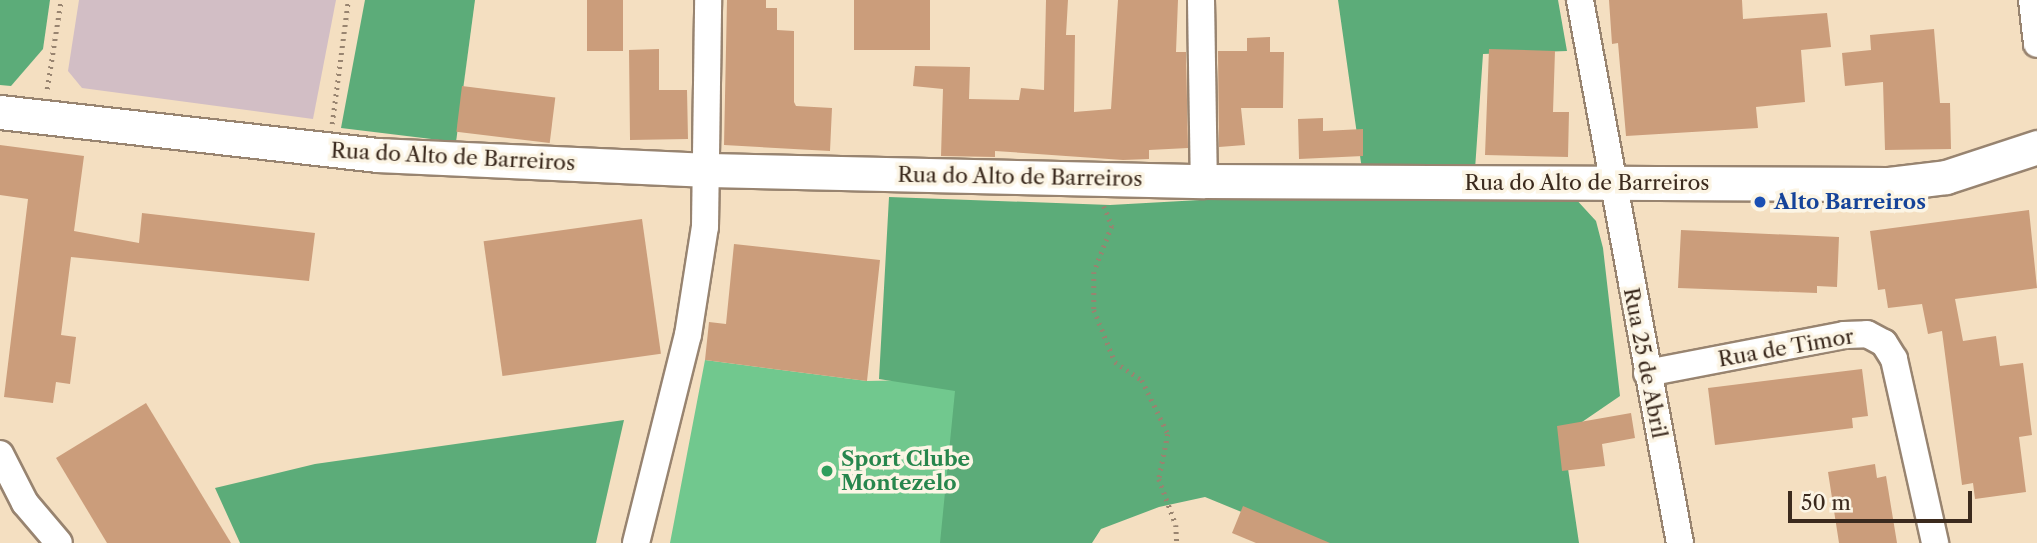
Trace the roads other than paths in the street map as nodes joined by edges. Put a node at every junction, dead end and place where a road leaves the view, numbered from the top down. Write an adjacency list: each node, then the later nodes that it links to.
1 (708, 0): 8 (street)
2 (1201, 0): 9 (street)
3 (1580, 0): 10 (street, Rua 25 de Abril)
4 (2032, 0): 5 (street)
5 (2037, 44)
6 (0, 113): 8 (street, Rua do Alto de Barreiros)
7 (2037, 148): 10 (street, Rua do Alto de Barreiros)
8 (709, 170): 9 (street, Rua do Alto de Barreiros); 14 (street)
9 (1204, 181): 10 (street, Rua do Alto de Barreiros)
10 (1611, 182): 11 (street, Rua 25 de Abril)
11 (1647, 373): 15 (street, Rua 25 de Abril); 16 (street, Rua de Timor)
12 (0, 454): 13 (street)
13 (59, 543)
14 (636, 543)
15 (1680, 543)
16 (1935, 543)

